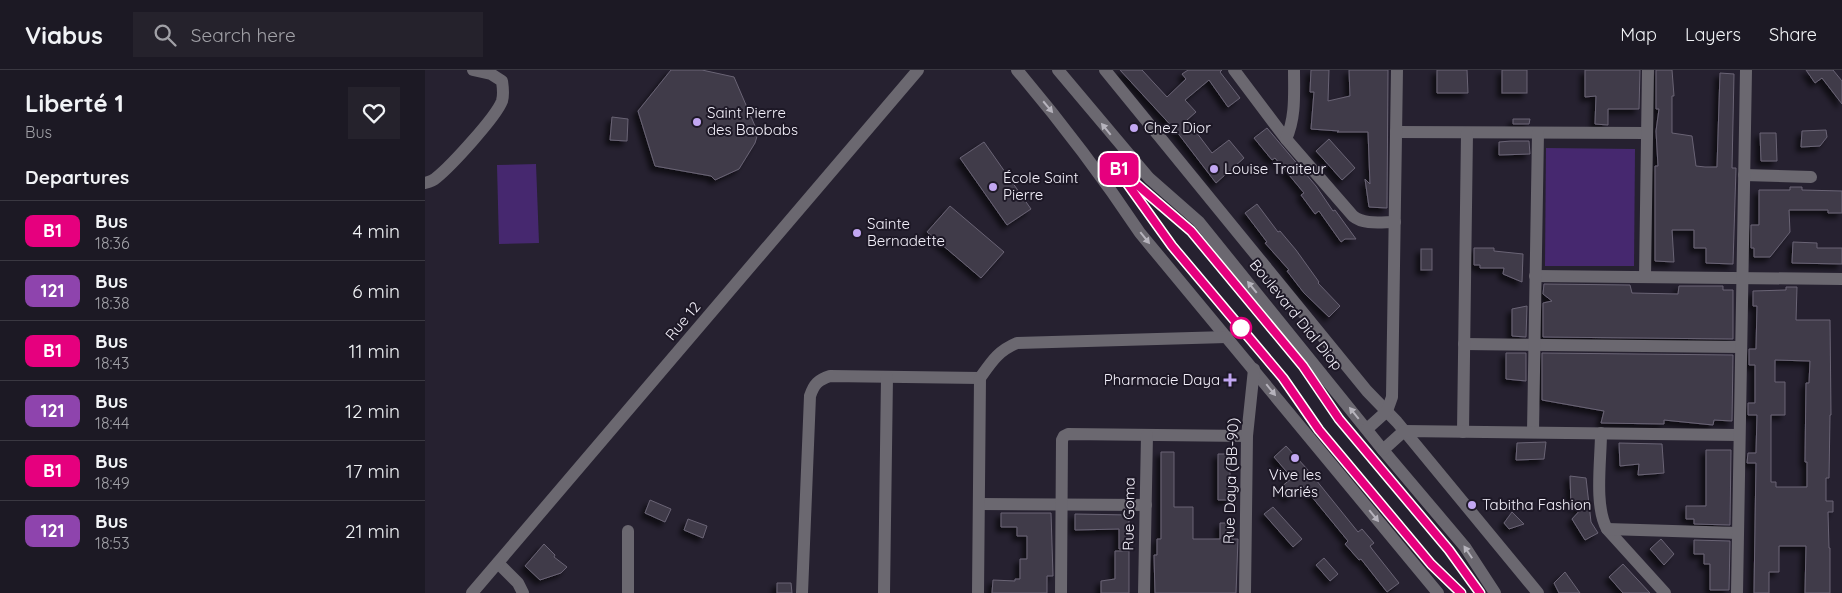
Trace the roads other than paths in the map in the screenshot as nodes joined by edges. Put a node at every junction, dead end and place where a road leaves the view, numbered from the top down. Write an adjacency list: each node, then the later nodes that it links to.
1 (473, 70): 18 (street)
2 (917, 70): 47 (street, Rue 12)
3 (1017, 70): 24 (street, one-way to 24)
4 (1058, 70): 32 (street, Boulevard Dial Diop, one-way to 4)
5 (1105, 70): 31 (street)
6 (1234, 70): 15 (street)
7 (1295, 70): 15 (street)
8 (1397, 70): 11 (street)
9 (1648, 70): 14 (street)
10 (1745, 70): 16 (street)
11 (1396, 132): 12 (street); 19 (street)
12 (1467, 133): 13 (street); 25 (street)
13 (1537, 133): 14 (street); 20 (street)
14 (1647, 133): 21 (street)
15 (1286, 139): 19 (street)
16 (1744, 175): 17 (street); 22 (street)
17 (1811, 177)
18 (425, 183)
19 (1395, 222): 31 (street)
20 (1535, 276): 21 (street); 26 (street)
21 (1645, 277): 22 (street)
22 (1742, 278): 23 (street); 27 (street)
23 (1842, 279)
24 (1227, 337): 28 (street); 30 (street)
25 (1464, 344): 26 (street); 34 (street)
26 (1535, 344): 27 (street); 35 (street)
27 (1741, 347): 38 (street)
28 (1254, 369): 39 (street, Rue Daya (BB-90)); 57 (street, one-way to 57)
29 (887, 377): 30 (street); 51 (street); 52 (street)
30 (980, 378): 41 (street)
31 (1387, 411): 32 (street); 33 (street)
32 (1367, 429): 40 (street, Boulevard Dial Diop)
33 (1404, 431): 34 (street); 40 (street); 59 (street)
34 (1463, 432): 35 (street)
35 (1533, 432): 36 (street)
36 (1601, 433): 38 (street); 44 (street)
37 (1147, 435): 39 (street); 42 (street); 43 (street, Rue Goma)
38 (1739, 435): 46 (street)
39 (1247, 436): 56 (street, Rue Daya (BB-90))
40 (1383, 450): 58 (street, Boulevard Dial Diop, one-way to 40)
41 (980, 504): 42 (street); 53 (street)
42 (1062, 504): 43 (street); 54 (street)
43 (1146, 505): 55 (street, Rue Goma)
44 (1607, 529): 46 (street); 60 (street)
45 (628, 531): 50 (street)
46 (1738, 533): 61 (street)
47 (498, 563): 48 (street, Rue 12); 49 (street)
48 (472, 593)
49 (523, 593)
50 (628, 593)
51 (803, 593)
52 (884, 593)
53 (978, 593)
54 (1061, 593)
55 (1144, 593)
56 (1245, 593)
57 (1438, 593)
58 (1495, 593)
59 (1539, 593)
60 (1665, 593)
61 (1737, 593)

